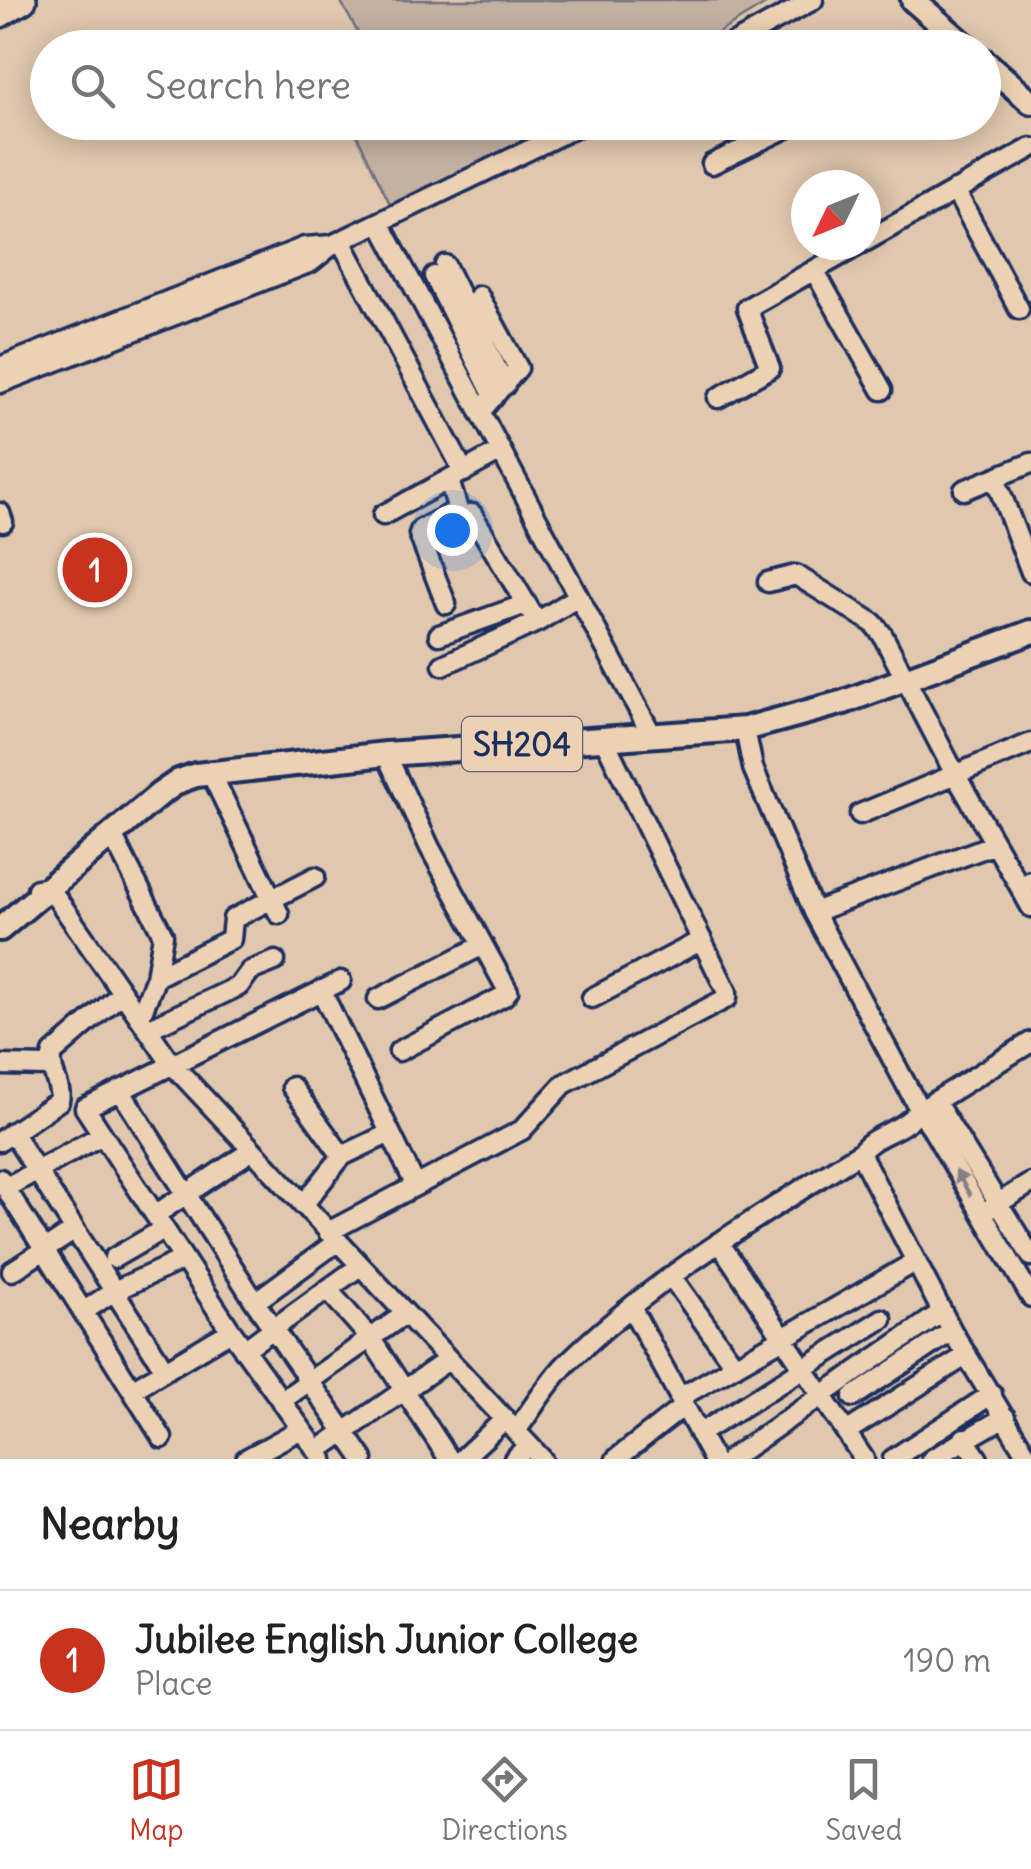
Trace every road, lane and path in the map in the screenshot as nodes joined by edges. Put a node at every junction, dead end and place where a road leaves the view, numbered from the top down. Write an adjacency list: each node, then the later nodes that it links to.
1 (23, 0): 4 (highway)
2 (813, 0): 5 (street)
3 (913, 0): 6 (main road)
4 (0, 14)
5 (759, 30)
6 (947, 30)
7 (1001, 75): 8 (main road)
8 (1031, 102)
9 (550, 140): 16 (street)
10 (746, 140): 12 (street)
11 (761, 140): 12 (street)
12 (749, 146): 14 (street)
13 (1031, 148): 15 (street)
14 (712, 164)
15 (956, 190): 17 (street); 24 (street)
16 (380, 223): 18 (street); 30 (street)
17 (881, 232)
18 (337, 243): 23 (street); 33 (street)
19 (832, 260): 20 (street)
20 (814, 270): 27 (street); 29 (street)
21 (440, 271): 28 (street)
22 (479, 296): 28 (street)
23 (195, 300): 25 (street); 26 (street)
24 (1019, 309)
25 (0, 366)
26 (0, 382)
27 (882, 390)
28 (500, 391): 30 (street)
29 (718, 398)
30 (480, 412): 31 (street)
31 (501, 452): 33 (street); 40 (street)
32 (1031, 464): 34 (street)
33 (456, 476): 37 (street); 41 (street)
34 (995, 478): 35 (street); 38 (street)
35 (964, 490)
36 (472, 514): 42 (street)
37 (384, 515)
38 (1031, 572)
39 (768, 582): 47 (street)
40 (578, 597): 43 (street); 49 (street)
41 (446, 604)
42 (526, 604): 43 (street); 45 (street)
43 (536, 622): 46 (street)
44 (1031, 632): 47 (main road, SH204)
45 (439, 636)
46 (443, 665)
47 (904, 681): 48 (main road, SH204); 54 (street)
48 (745, 729): 49 (main road, SH204); 63 (street)
49 (652, 737): 50 (main road, SH204)
50 (604, 738): 52 (main road, SH204); 66 (street)
51 (1031, 742): 54 (street)
52 (386, 754): 53 (main road, SH204); 67 (street)
53 (210, 771): 56 (main road, SH204); 62 (street)
54 (955, 774): 55 (street); 57 (street)
55 (860, 814)
56 (112, 835): 60 (main road, SH204); 69 (street)
57 (995, 844): 59 (street); 63 (street)
58 (316, 877): 62 (street)
59 (1026, 884): 61 (street)
60 (45, 891): 64 (street); 65 (main road, SH204); 72 (street)
61 (1031, 906)
62 (276, 907): 69 (street)
63 (814, 912): 85 (street)
64 (0, 918)
65 (0, 929)
66 (702, 940): 74 (street); 95 (street)
67 (483, 944): 73 (street); 77 (street)
68 (275, 961): 75 (street)
69 (156, 977): 75 (street)
70 (341, 980): 71 (street)
71 (321, 990): 78 (street); 86 (street)
72 (122, 994): 75 (street); 80 (street)
73 (378, 998)
74 (592, 998)
75 (144, 1023): 78 (street)
76 (1031, 1042): 85 (street)
77 (398, 1051)
78 (170, 1063): 82 (street); 89 (street)
79 (0, 1066): 80 (street)
80 (50, 1066): 83 (street)
81 (292, 1087): 91 (street)
82 (120, 1090): 84 (street); 96 (street)
83 (60, 1098): 84 (street); 88 (street)
84 (85, 1108): 87 (street)
85 (924, 1108): 90 (street); 97 (street); 99 (street, one-way to 85)
86 (390, 1133): 91 (street); 95 (street)
87 (102, 1134): 92 (street); 100 (street)
88 (6, 1137): 92 (street)
89 (250, 1151): 96 (street); 98 (street)
90 (861, 1152): 103 (street); 108 (street)
91 (342, 1156): 98 (street)
92 (36, 1169): 94 (street); 101 (street)
93 (1031, 1183): 97 (street)
94 (3, 1184): 104 (street)
95 (416, 1186): 102 (street)
96 (187, 1194): 100 (street); 115 (street)
97 (998, 1203): 99 (street); 105 (street)
98 (303, 1205): 102 (street)
99 (981, 1213): 112 (street)
100 (159, 1222): 106 (street); 107 (street)
101 (75, 1230): 104 (street); 114 (street)
102 (333, 1236): 109 (street); 115 (street)
103 (719, 1242): 111 (street); 124 (street)
104 (44, 1250): 110 (street); 117 (street)
105 (1031, 1256)
106 (114, 1258)
107 (184, 1259): 114 (street); 122 (street)
108 (915, 1262): 118 (street); 124 (street)
109 (360, 1266): 113 (street); 119 (street)
110 (12, 1271)
111 (671, 1276): 116 (street); 129 (street)
112 (1028, 1284)
113 (328, 1290): 121 (street); 125 (street)
114 (114, 1291): 117 (street); 131 (street)
115 (255, 1302): 121 (street)
116 (632, 1308): 139 (street); 146 (street)
117 (83, 1312): 133 (street)
118 (942, 1312): 123 (street); 135 (street)
119 (405, 1314): 125 (street); 128 (street)
120 (882, 1320): 130 (street)
121 (273, 1329): 126 (street); 132 (street)
122 (230, 1331): 126 (street); 131 (street)
123 (952, 1332): 127 (street); 137 (street)
124 (783, 1338): 129 (street); 130 (street)
125 (371, 1339): 132 (street); 134 (street)
126 (244, 1350): 138 (street)
127 (967, 1355): 136 (street); 143 (street)
128 (448, 1360): 134 (street); 146 (street)
129 (735, 1366): 139 (street)
130 (803, 1368): 135 (street); 144 (street)
131 (165, 1370): 133 (street)
132 (309, 1382): 138 (street); 142 (street)
133 (132, 1390): 145 (street)
134 (405, 1391): 142 (street); 153 (street)
135 (821, 1394): 143 (street); 158 (street)
136 (992, 1394): 140 (street); 159 (street)
137 (853, 1397)
138 (281, 1400): 141 (street)
139 (682, 1402): 144 (street); 156 (street)
140 (1005, 1417): 147 (street); 161 (street)
141 (301, 1429): 148 (street); 151 (street)
142 (344, 1432): 148 (street); 152 (street)
143 (846, 1432): 149 (street)
144 (699, 1434): 157 (street)
145 (162, 1438)
146 (523, 1438): 154 (street); 155 (street)
147 (964, 1438): 150 (street); 160 (street)
148 (320, 1455)
149 (858, 1457)
150 (934, 1458)
151 (246, 1459)
152 (363, 1459)
153 (449, 1459)
154 (462, 1459)
155 (514, 1459)
156 (616, 1459)
157 (712, 1459)
158 (730, 1459)
159 (893, 1459)
160 (978, 1459)
161 (1029, 1459)

